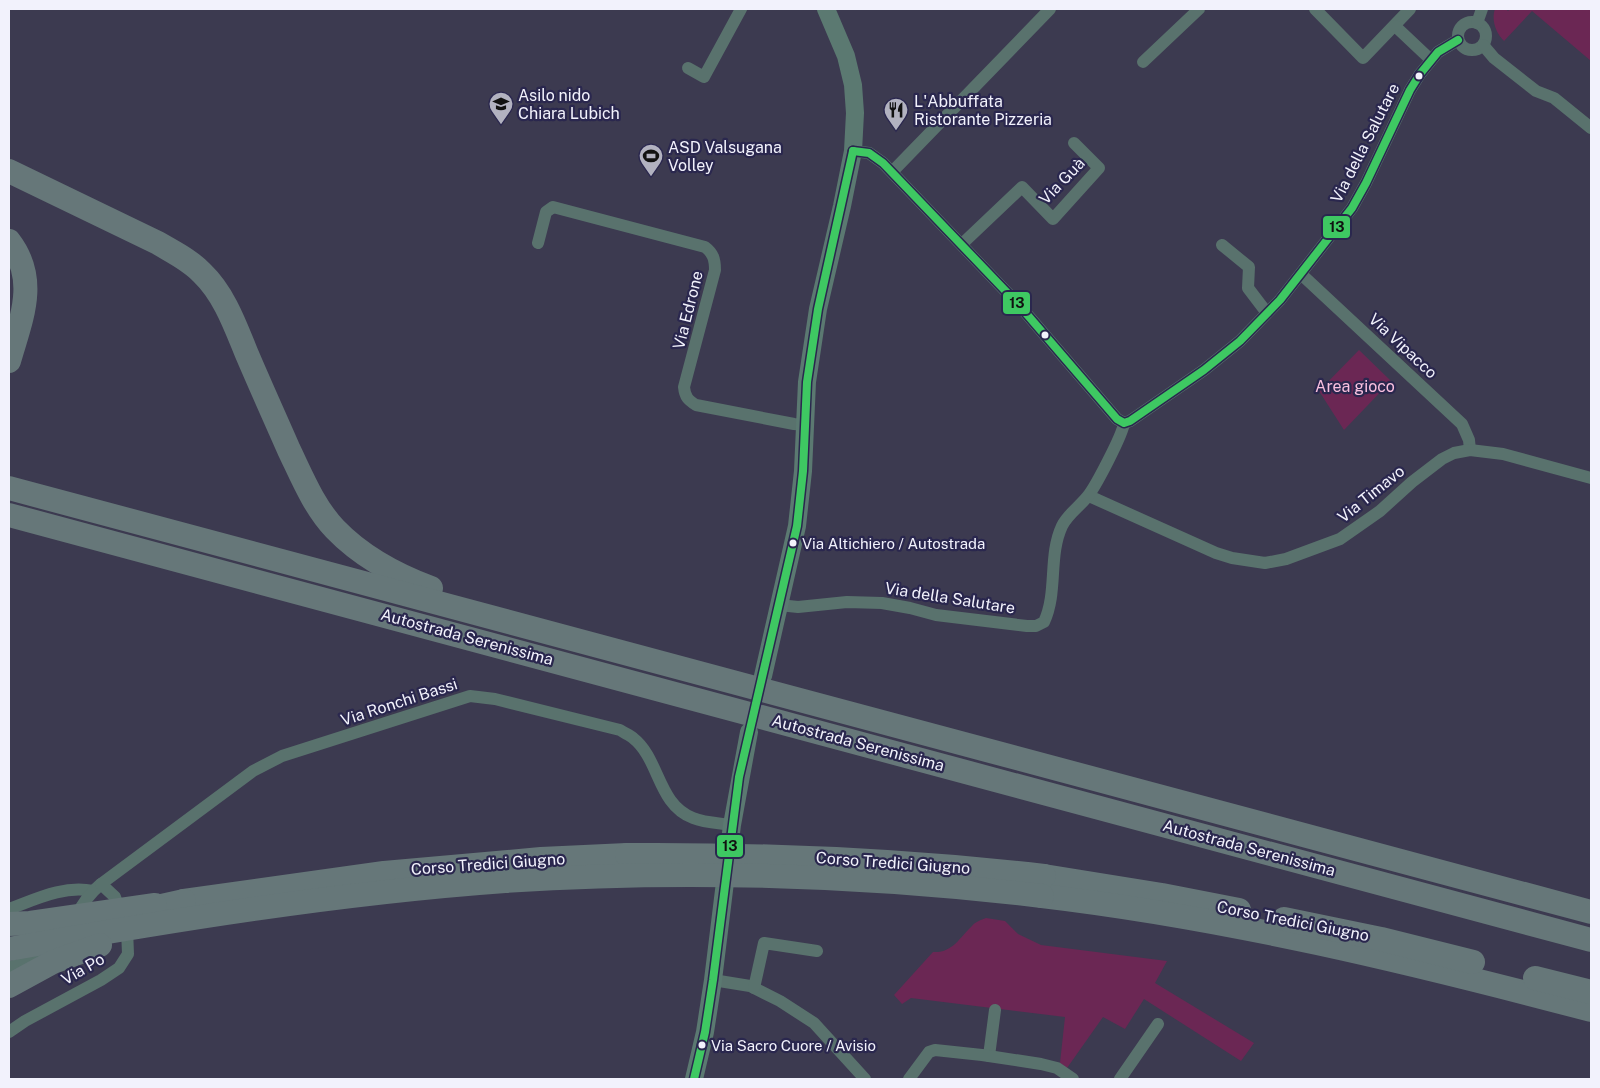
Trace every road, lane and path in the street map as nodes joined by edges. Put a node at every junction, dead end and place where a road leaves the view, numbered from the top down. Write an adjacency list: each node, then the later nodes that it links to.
1 (741, 9): 14 (street)
2 (826, 9): 17 (street)
3 (1050, 9): 19 (street)
4 (1199, 9): 13 (street)
5 (1314, 9): 9 (street)
6 (1410, 9): 9 (street)
7 (1482, 9): 8 (street)
8 (1477, 23): 10 (street, Via della Salutare); 11 (street)
9 (1395, 26): 12 (street)
10 (1458, 40): 11 (street); 12 (street, Via della Salutare)
11 (1483, 45): 15 (street)
12 (1430, 60): 24 (street, Via della Salutare)
13 (1143, 62)
14 (688, 68)
15 (1591, 128)
16 (1074, 143): 22 (street, Via Guà)
17 (853, 151): 19 (street); 28 (street)
18 (9, 171): 37 (highway)
19 (892, 172): 22 (street)
20 (9, 241): 26 (highway)
21 (538, 243): 28 (street, Via Edrone)
22 (962, 244): 27 (street)
23 (1222, 245): 25 (street)
24 (1301, 274): 25 (street, Via della Salutare); 29 (street, Via Vipacco)
25 (1267, 314): 27 (street, Via della Salutare)
26 (9, 361)
27 (1121, 421): 32 (street, Via della Salutare)
28 (805, 425): 36 (street)
29 (1470, 450): 30 (street, Via Timavo); 32 (street, Via Timavo)
30 (1591, 478)
31 (9, 488): 37 (highway, Autostrada Serenissima)
32 (1089, 496): 36 (street, Via della Salutare)
33 (9, 514): 35 (highway, Autostrada Serenissima)
34 (9, 528): 35 (highway)
35 (126, 546): 49 (highway, Autostrada Serenissima)
36 (780, 605): 38 (street)
37 (544, 632): 46 (highway, Autostrada Serenissima)
38 (764, 671)
39 (748, 732): 40 (street)
40 (732, 825): 42 (street, Via Ronchi Bassi); 53 (street)
41 (1043, 886): 43 (highway, Corso Tredici Giugno, bridge); 44 (highway, Corso Tredici Giugno, bridge); 56 (highway, Corso Tredici Giugno); 58 (highway, Corso Tredici Giugno)
42 (97, 887): 45 (street); 52 (street, Via Ronchi Bassi); 60 (street, Via Po)
43 (184, 901): 47 (highway, bridge); 48 (highway, bridge)
44 (270, 908): 50 (highway, bridge); 54 (highway, bridge)
45 (9, 909)
46 (1591, 912)
47 (9, 924)
48 (9, 937)
49 (1591, 940)
50 (9, 950)
51 (817, 951): 55 (street)
52 (9, 967)
53 (713, 980): 55 (street); 62 (street)
54 (9, 986)
55 (754, 988): 63 (street)
56 (1591, 992)
57 (995, 1010): 61 (street)
58 (1591, 1010)
59 (1158, 1024): 66 (street)
60 (9, 1032)
61 (989, 1056): 64 (street); 65 (street)
62 (694, 1079)
63 (866, 1079)
64 (908, 1079)
65 (1073, 1079)
66 (1120, 1079)

